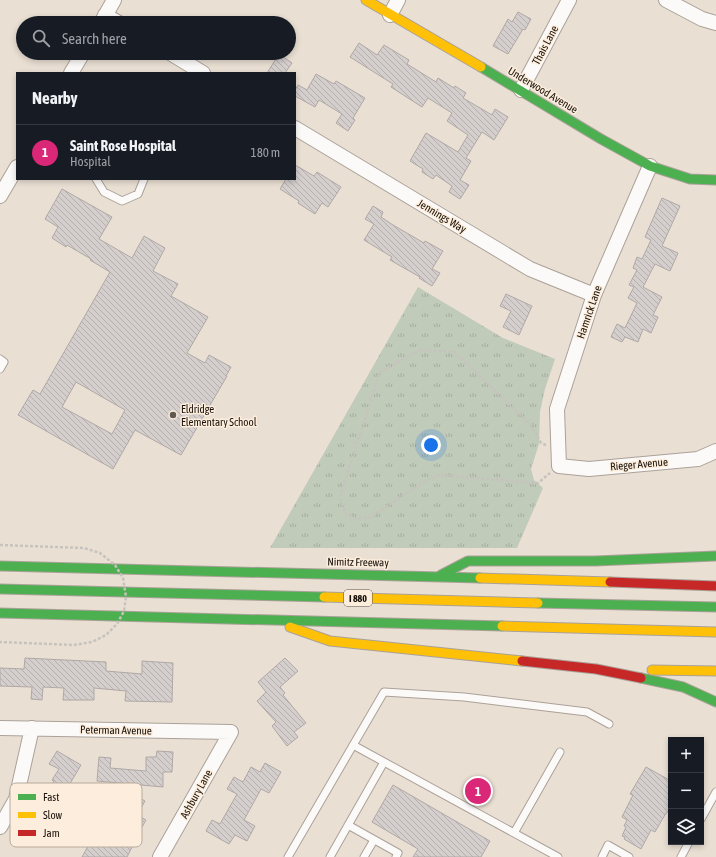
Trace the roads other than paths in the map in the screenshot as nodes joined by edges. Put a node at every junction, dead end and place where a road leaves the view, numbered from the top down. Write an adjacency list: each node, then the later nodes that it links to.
1 (114, 0): 7 (street)
2 (366, 0): 6 (main road, Underwood Avenue)
3 (398, 0): 6 (street)
4 (570, 0): 13 (street, Thais Lane)
5 (666, 0): 8 (street)
6 (390, 15): 13 (main road, Underwood Avenue)
7 (105, 16)
8 (716, 23)
9 (79, 60): 11 (street)
10 (182, 60): 12 (street)
11 (72, 72)
12 (201, 72)
13 (521, 90): 15 (main road, Underwood Avenue)
14 (296, 129): 21 (street, Jennings Way)
15 (650, 166): 19 (main road, Underwood Avenue); 21 (street, Hamrick Lane)
16 (16, 169): 20 (street)
17 (97, 180): 18 (lane)
18 (144, 180)
19 (716, 180)
20 (0, 196)
21 (594, 294): 25 (street, Hamrick Lane)
22 (0, 359): 23 (lane)
23 (0, 369)
24 (716, 451): 25 (street, Rieger Avenue)
25 (559, 466)
26 (716, 555): 28 (main road)
27 (0, 566): 28 (main road, Nimitz Freeway / I 880)
28 (438, 576): 29 (main road, Nimitz Freeway / I 880)
29 (716, 586)
30 (0, 589): 31 (main road, I 880)
31 (716, 607)
32 (0, 613): 33 (main road, I 880)
33 (270, 620): 34 (main road, I 880); 35 (main road)
34 (716, 632)
35 (596, 670): 36 (main road); 37 (main road)
36 (716, 671)
37 (716, 702)
38 (609, 724): 42 (lane)
39 (0, 728): 40 (street, Peterman Avenue)
40 (32, 728): 41 (street, Peterman Avenue); 45 (street)
41 (231, 732): 54 (street, Ashbury Lane)
42 (353, 745): 44 (lane); 55 (lane)
43 (560, 752): 51 (lane)
44 (384, 762): 49 (lane); 51 (lane)
45 (20, 783)
46 (716, 792): 48 (lane)
47 (10, 810): 50 (street)
48 (704, 814)
49 (348, 825): 52 (lane); 56 (lane)
50 (0, 827)
51 (514, 833): 59 (lane)
52 (374, 840): 57 (lane); 58 (lane)
53 (687, 845): 62 (lane)
54 (160, 857)
55 (288, 857)
56 (330, 857)
57 (364, 857)
58 (396, 857)
59 (558, 857)
60 (602, 857): 61 (lane)
61 (629, 857)
62 (680, 857)

